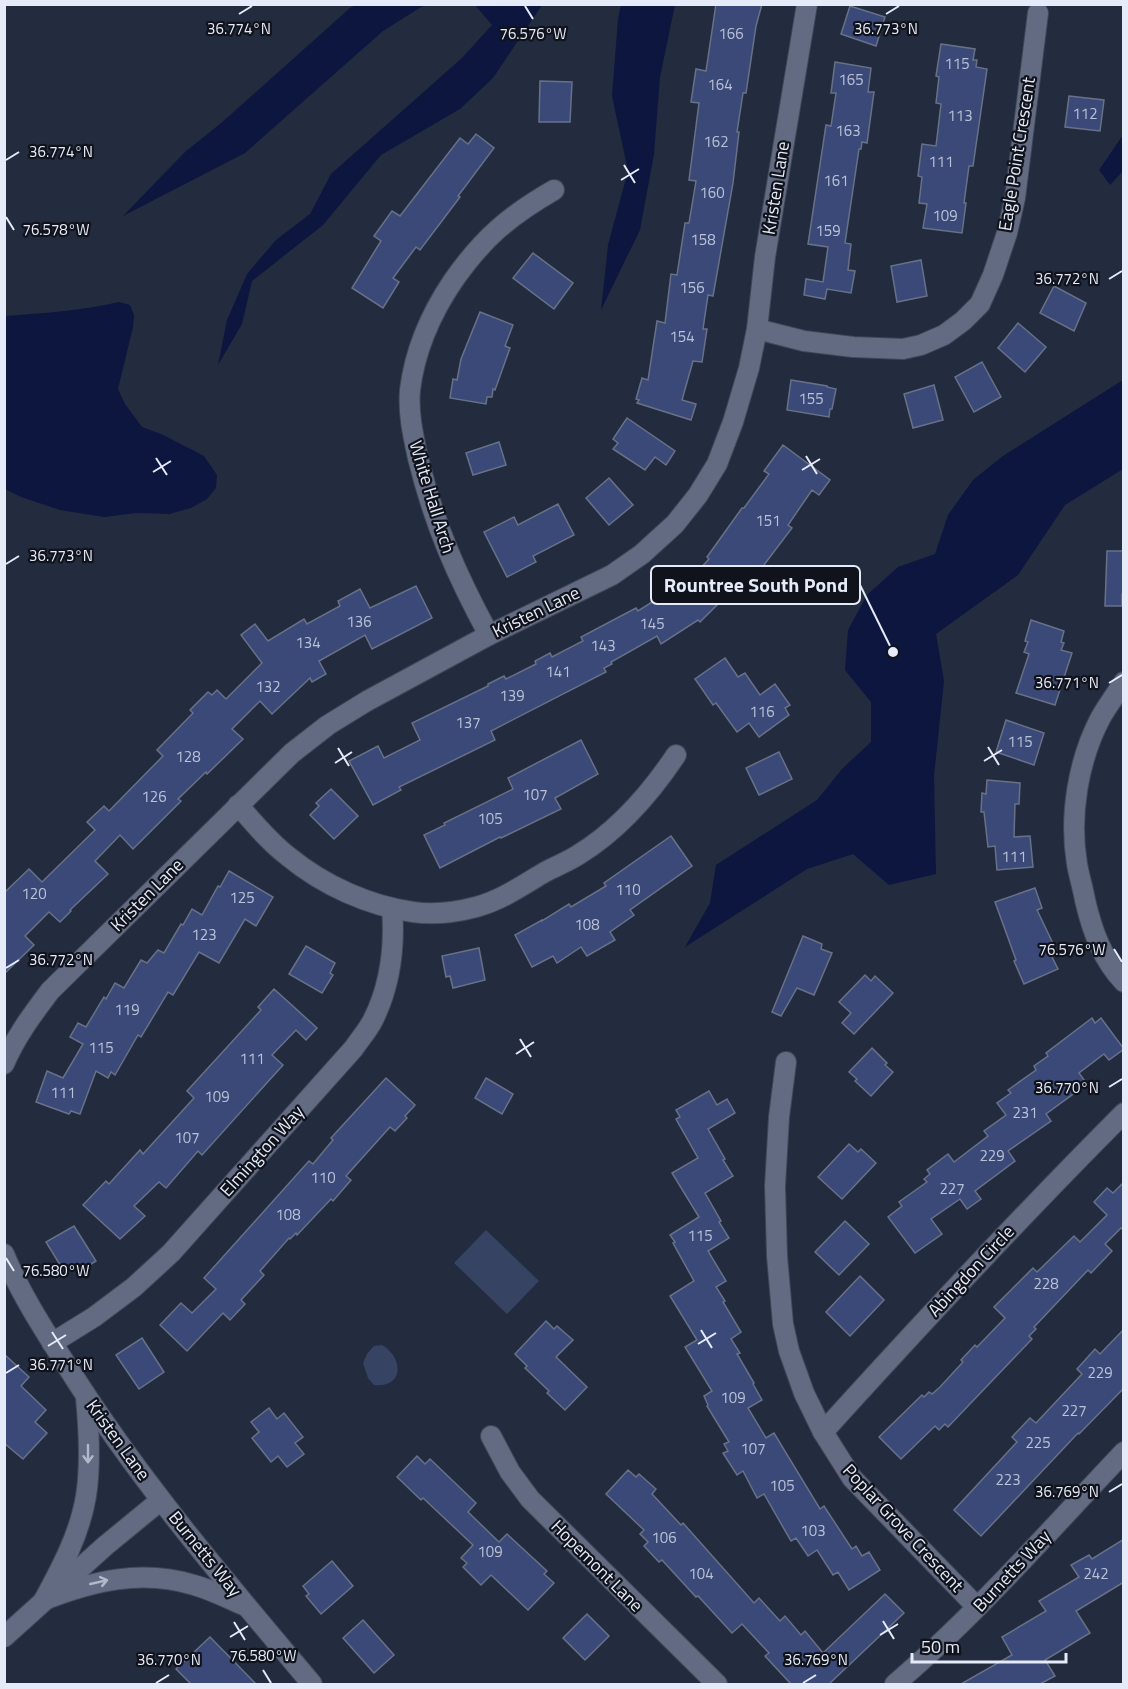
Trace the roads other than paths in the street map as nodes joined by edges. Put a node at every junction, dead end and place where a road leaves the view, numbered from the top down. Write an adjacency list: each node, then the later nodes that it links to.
1 (807, 4): 4 (street, Kristen Lane)
2 (1038, 13): 4 (street, Eagle Point Crescent)
3 (554, 190): 5 (street, White Hall Arch)
4 (757, 329): 5 (street, Kristen Lane)
5 (489, 636): 8 (street, Kristen Lane)
6 (1124, 682): 10 (street)
7 (676, 755): 9 (street)
8 (238, 805): 9 (street); 12 (street, Kristen Lane)
9 (392, 908): 15 (street, Elmington Way)
10 (1124, 982)
11 (786, 1062): 17 (street, Poplar Grove Crescent)
12 (4, 1064)
13 (1124, 1113): 17 (street, Abingdon Circle)
14 (4, 1254): 15 (street, Kristen Lane)
15 (52, 1343): 16 (street, Kristen Lane)
16 (85, 1395): 20 (street, Kristen Lane); 21 (street, one-way to 21)
17 (823, 1432): 23 (street, Poplar Grove Crescent)
18 (491, 1436): 26 (street, Hopemont Lane)
19 (1124, 1452): 23 (street, Burnetts Way)
20 (162, 1500): 21 (street, Burnetts Way); 22 (street, Burnetts Way)
21 (44, 1600): 22 (street, one-way to 22); 24 (street, Burnetts Way)
22 (247, 1607): 25 (street, Burnetts Way)
23 (977, 1607): 27 (street, Burnetts Way)
24 (4, 1637)
25 (312, 1684)
26 (717, 1684)
27 (895, 1684)

